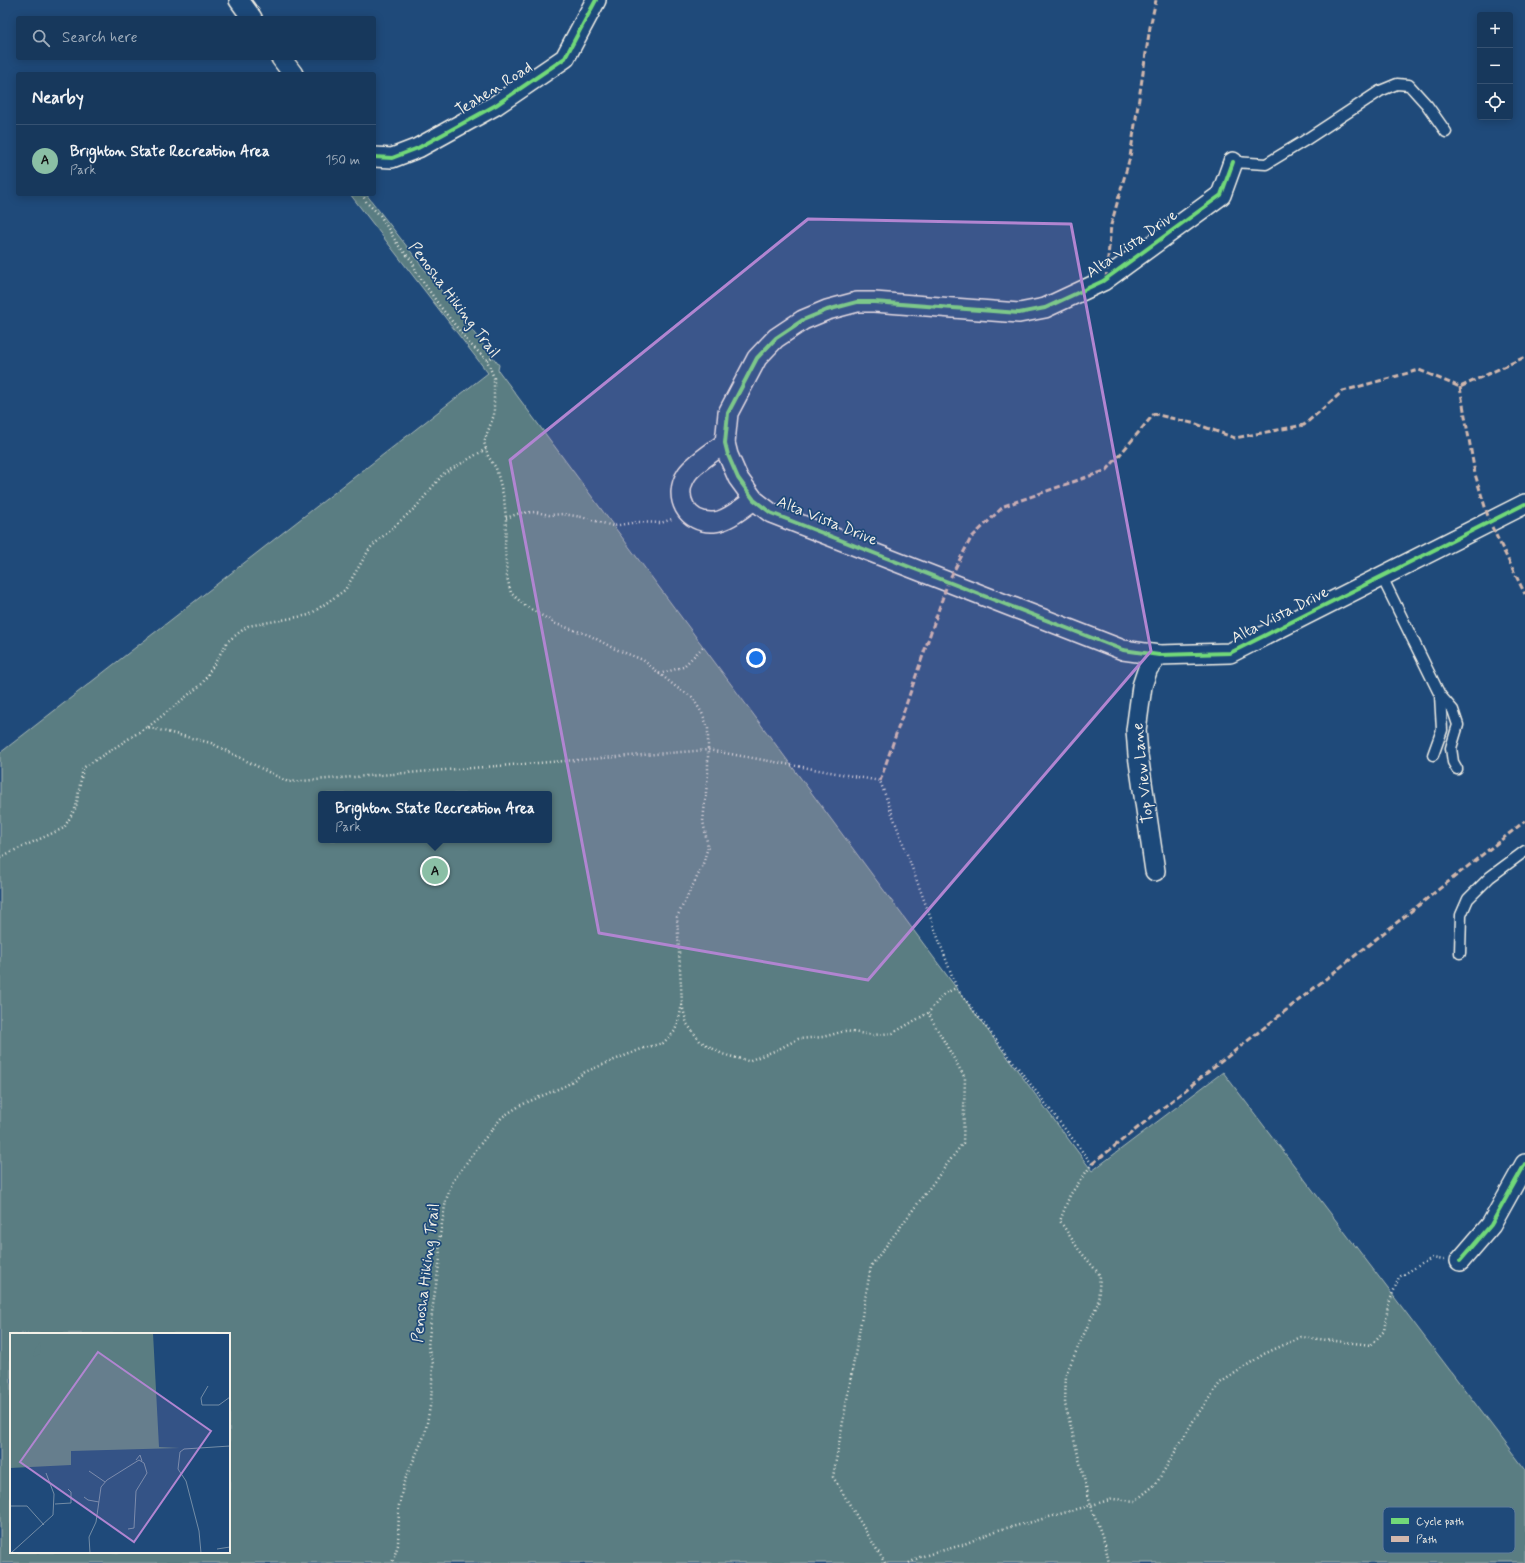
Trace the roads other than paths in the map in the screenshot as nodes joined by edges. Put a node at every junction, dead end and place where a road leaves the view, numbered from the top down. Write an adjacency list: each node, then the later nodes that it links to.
1 (239, 0): 3 (street)
2 (596, 0): 7 (street, Teahen Road)
3 (251, 16)
4 (282, 60): 5 (street)
5 (292, 72)
6 (1446, 132): 8 (lane)
7 (376, 157)
8 (1234, 162): 9 (street, Alta Vista Drive)
9 (725, 443): 10 (street, Alta Vista Drive); 10 (street, Alta Vista Drive)
10 (754, 500): 13 (street, Alta Vista Drive)
11 (1525, 504): 12 (street, Alta Vista Drive)
12 (1382, 577): 13 (street, Alta Vista Drive); 14 (lane)
13 (1159, 655): 18 (street, Top View Lane)
14 (1440, 695): 15 (lane); 16 (lane)
15 (1433, 755)
16 (1457, 769)
17 (1525, 851): 19 (lane)
18 (1155, 871)
19 (1460, 953)
20 (1525, 1164): 21 (street)
21 (1460, 1261)

